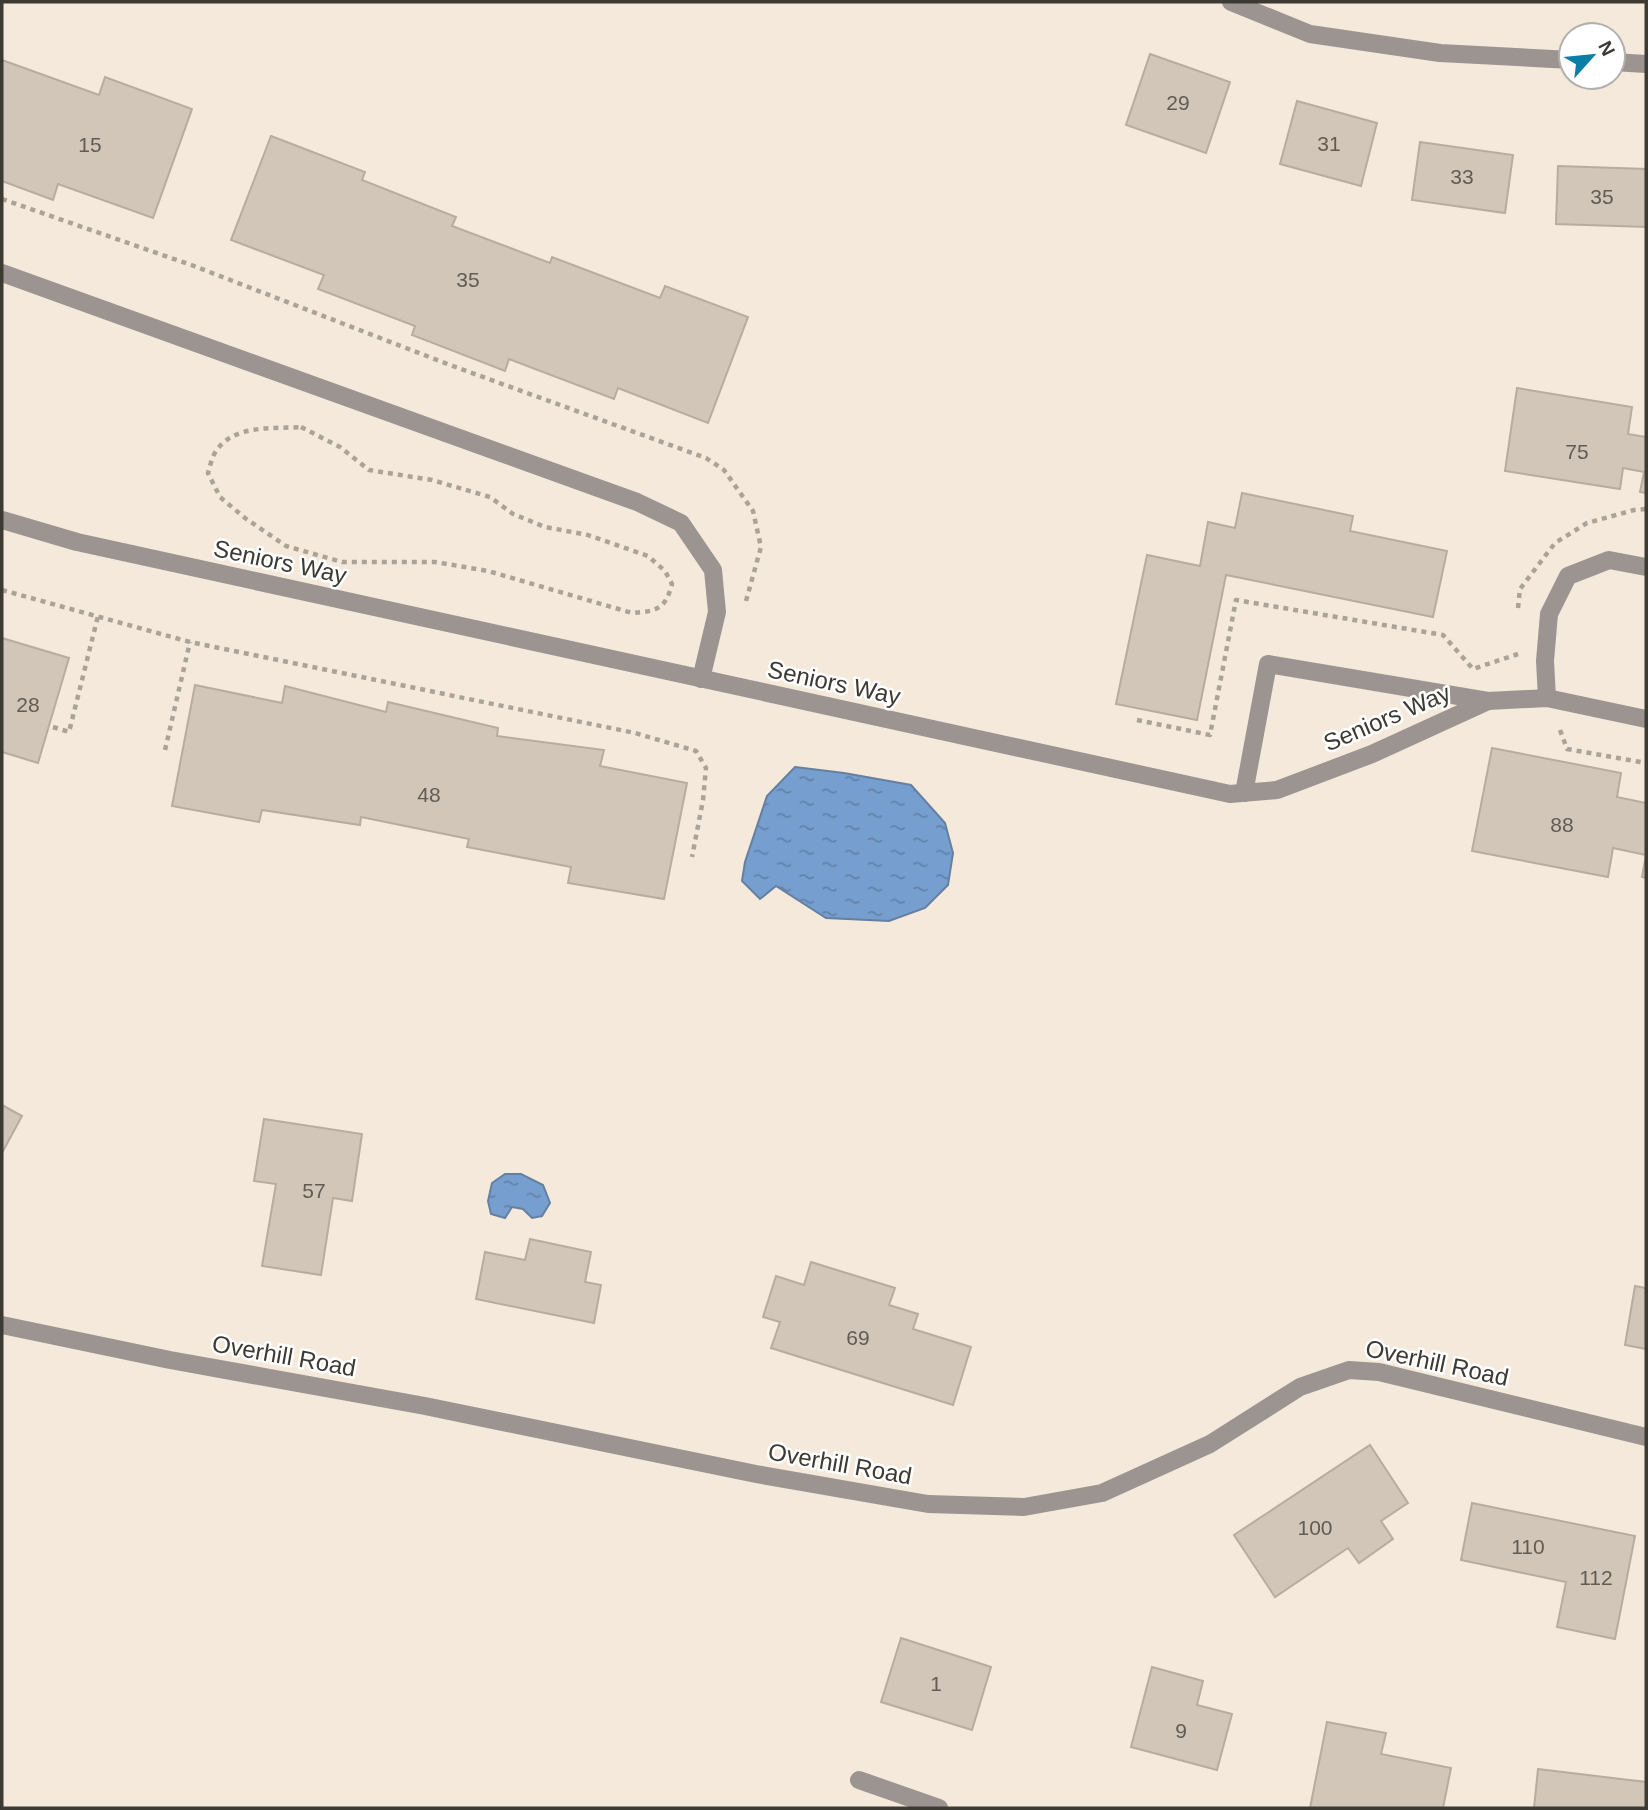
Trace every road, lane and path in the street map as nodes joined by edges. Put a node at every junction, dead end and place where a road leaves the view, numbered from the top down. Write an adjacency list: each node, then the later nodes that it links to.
1 (1231, 2): 2 (street)
2 (1557, 59)
3 (1627, 63): 4 (street)
4 (1646, 64)
5 (2, 199): 12 (path)
6 (2, 273): 17 (street)
7 (1646, 509): 13 (path)
8 (2, 520): 17 (street, Seniors Way)
9 (648, 556): 9 (path)
10 (1646, 567): 18 (street)
11 (2, 590): 14 (path)
12 (743, 610)
13 (1518, 610)
14 (98, 617): 15 (path); 23 (path)
15 (190, 642): 24 (path); 27 (path)
16 (1520, 647): 21 (path)
17 (701, 679): 26 (street, Seniors Way)
18 (1547, 698): 19 (street, Seniors Way); 20 (street, Seniors Way)
19 (1488, 701): 26 (street, Seniors Way); 26 (street)
20 (1646, 719)
21 (1137, 720)
22 (1556, 720): 25 (path)
23 (53, 727)
24 (165, 750)
25 (1646, 763)
26 (1244, 793)
27 (692, 857)
28 (2, 1325): 29 (street, Overhill Road)
29 (1646, 1437)
30 (859, 1780): 31 (street)
31 (939, 1808)

